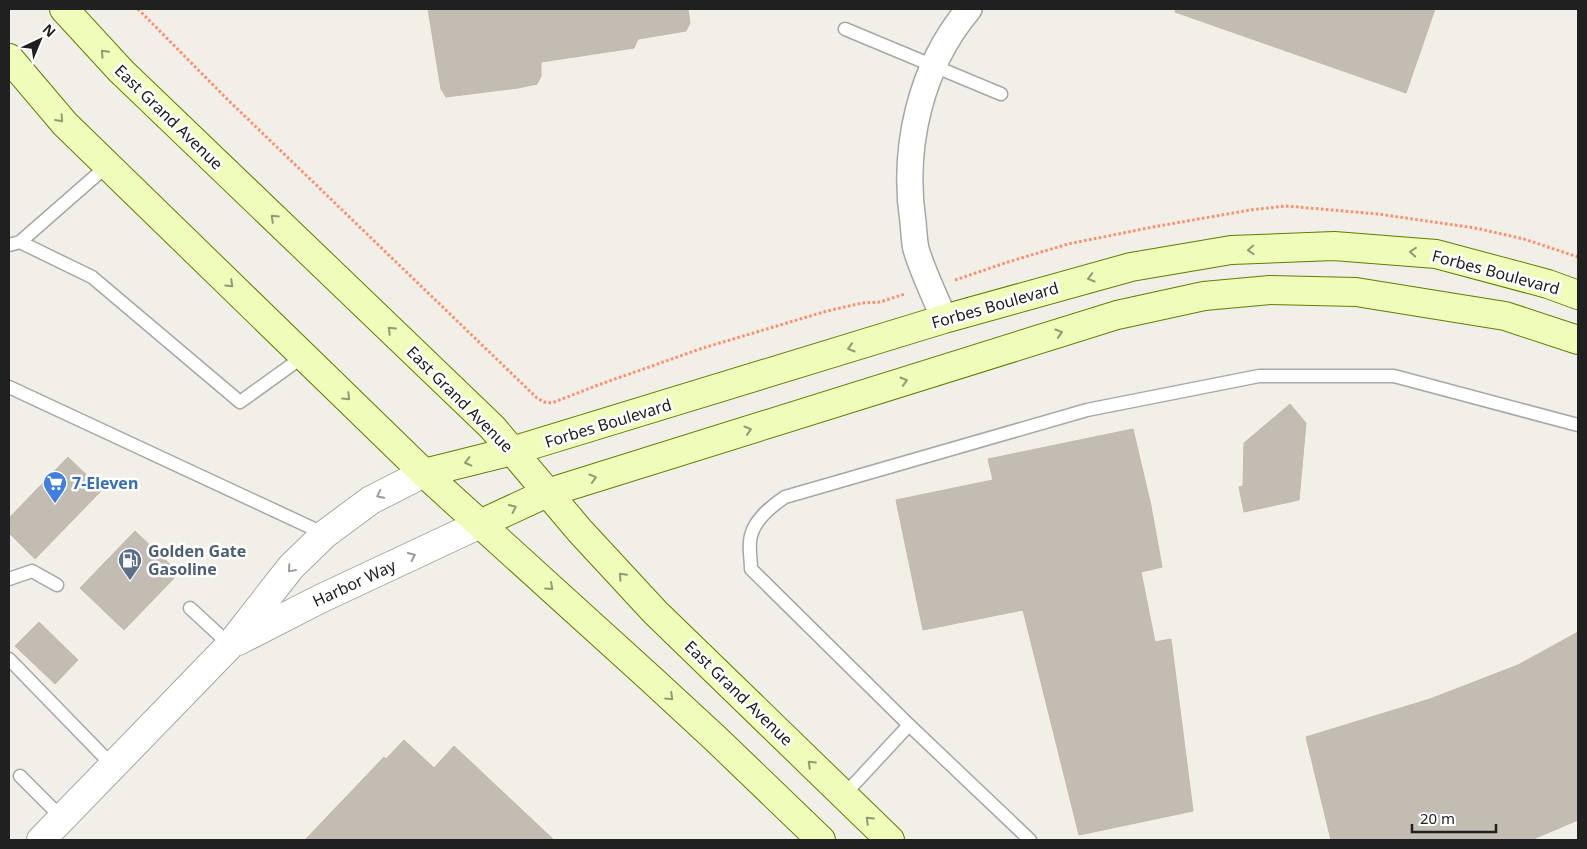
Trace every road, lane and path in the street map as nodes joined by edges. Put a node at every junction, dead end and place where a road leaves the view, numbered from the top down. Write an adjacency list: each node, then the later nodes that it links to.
1 (64, 9): 19 (main road, East Grand Avenue, one-way to 1)
2 (138, 9): 12 (path)
3 (969, 9): 6 (street)
4 (845, 29): 6 (lane)
5 (9, 58): 7 (main road)
6 (934, 66): 8 (lane); 12 (street)
7 (18, 75): 9 (main road, one-way to 9)
8 (1001, 94)
9 (108, 166): 10 (lane); 16 (main road, one-way to 16)
10 (14, 244): 16 (lane)
11 (1578, 257): 12 (path)
12 (931, 286): 14 (street)
13 (1578, 295): 14 (main road, Forbes Boulevard, one-way to 14)
14 (944, 319): 19 (main road, Forbes Boulevard, one-way to 19)
15 (1578, 340): 21 (main road, one-way to 15)
16 (304, 356): 20 (main road, one-way to 20)
17 (9, 387): 23 (lane)
18 (1578, 425): 29 (lane)
19 (512, 451): 20 (main road, Forbes Boulevard, one-way to 20); 21 (main road, East Grand Avenue)
20 (424, 473): 22 (main road); 23 (street, Harbor Way, one-way to 23)
21 (547, 493): 22 (main road, one-way to 21); 32 (main road, East Grand Avenue, one-way to 21)
22 (480, 524): 27 (street, Harbor Way, one-way to 22); 35 (main road, one-way to 35)
23 (325, 534): 27 (street, Harbor Way, one-way to 27)
24 (9, 579): 25 (lane)
25 (57, 584)
26 (190, 608): 27 (lane)
27 (230, 645): 30 (street, Harbor Way)
28 (9, 659): 30 (lane)
29 (910, 725): 32 (lane); 37 (lane)
30 (113, 766): 33 (street, Harbor Way)
31 (20, 776): 33 (lane)
32 (844, 795): 36 (main road, East Grand Avenue, one-way to 32)
33 (62, 818): 34 (street, Harbor Way)
34 (41, 840)
35 (821, 840)
36 (890, 840)
37 (1030, 840)

